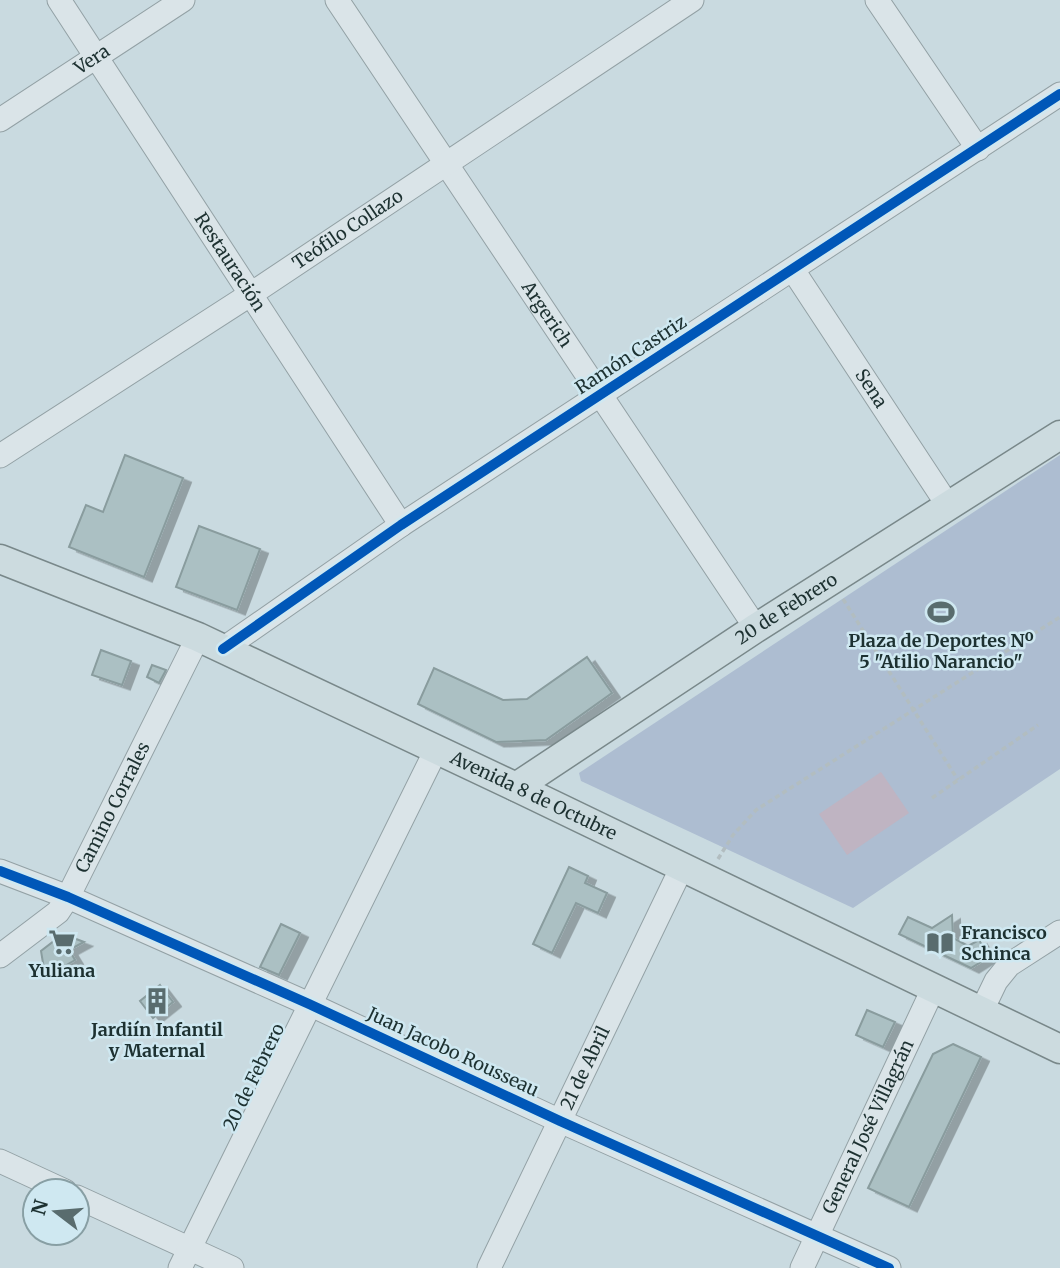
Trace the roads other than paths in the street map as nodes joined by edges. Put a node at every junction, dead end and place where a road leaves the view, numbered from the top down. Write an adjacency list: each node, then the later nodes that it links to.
1 (59, 0): 6 (street, Restauración)
2 (183, 0): 6 (street, Vera)
3 (337, 0): 10 (street, Argerich)
4 (692, 0): 10 (street, Teófilo Collazo)
5 (877, 0): 9 (street)
6 (96, 58): 8 (street, Vera); 12 (street, Restauración)
7 (1060, 94): 9 (street, Ramón Castriz)
8 (0, 120)
9 (978, 149): 11 (street, Ramón Castriz)
10 (446, 163): 12 (street, Teófilo Collazo); 13 (street, Argerich)
11 (793, 270): 13 (street, Ramón Castriz); 16 (street, Sena)
12 (251, 294): 15 (street, Teófilo Collazo); 17 (street, Restauración)
13 (600, 396): 17 (street, Ramón Castriz); 19 (street, Argerich)
14 (1060, 435): 16 (main road, 20 de Febrero)
15 (0, 456)
16 (948, 508): 19 (main road, 20 de Febrero)
17 (401, 525): 20 (street, Ramón Castriz)
18 (0, 559): 20 (main road, Avenida 8 de Octubre)
19 (756, 628): 22 (main road, 20 de Febrero)
20 (211, 643): 21 (main road, Avenida 8 de Octubre); 25 (street, Camino Corrales)
21 (436, 750): 22 (main road, Avenida 8 de Octubre); 29 (street, 20 de Febrero)
22 (516, 787): 24 (main road, Avenida 8 de Octubre)
23 (0, 871): 25 (street, Juan Jacobo Rousseau)
24 (694, 873): 28 (main road, Avenida 8 de Octubre); 32 (street, 21 de Abril)
25 (68, 897): 27 (street, Camino Corrales); 29 (street, Juan Jacobo Rousseau)
26 (1060, 932): 30 (street)
27 (0, 956)
28 (934, 987): 30 (main road, Avenida 8 de Octubre); 36 (street, General José Villagrán)
29 (309, 1004): 32 (street, Juan Jacobo Rousseau); 37 (street, 20 de Febrero)
30 (982, 1010): 31 (main road, Avenida 8 de Octubre)
31 (1060, 1049)
32 (560, 1121): 36 (street, Juan Jacobo Rousseau); 39 (street, 21 de Abril)
33 (0, 1161): 34 (street)
34 (35, 1177)
35 (91, 1205): 37 (street)
36 (816, 1236): 40 (street, General José Villagrán); 41 (street, Juan Jacobo Rousseau)
37 (185, 1258): 38 (street)
38 (232, 1268)
39 (489, 1268)
40 (802, 1268)
41 (889, 1268)

